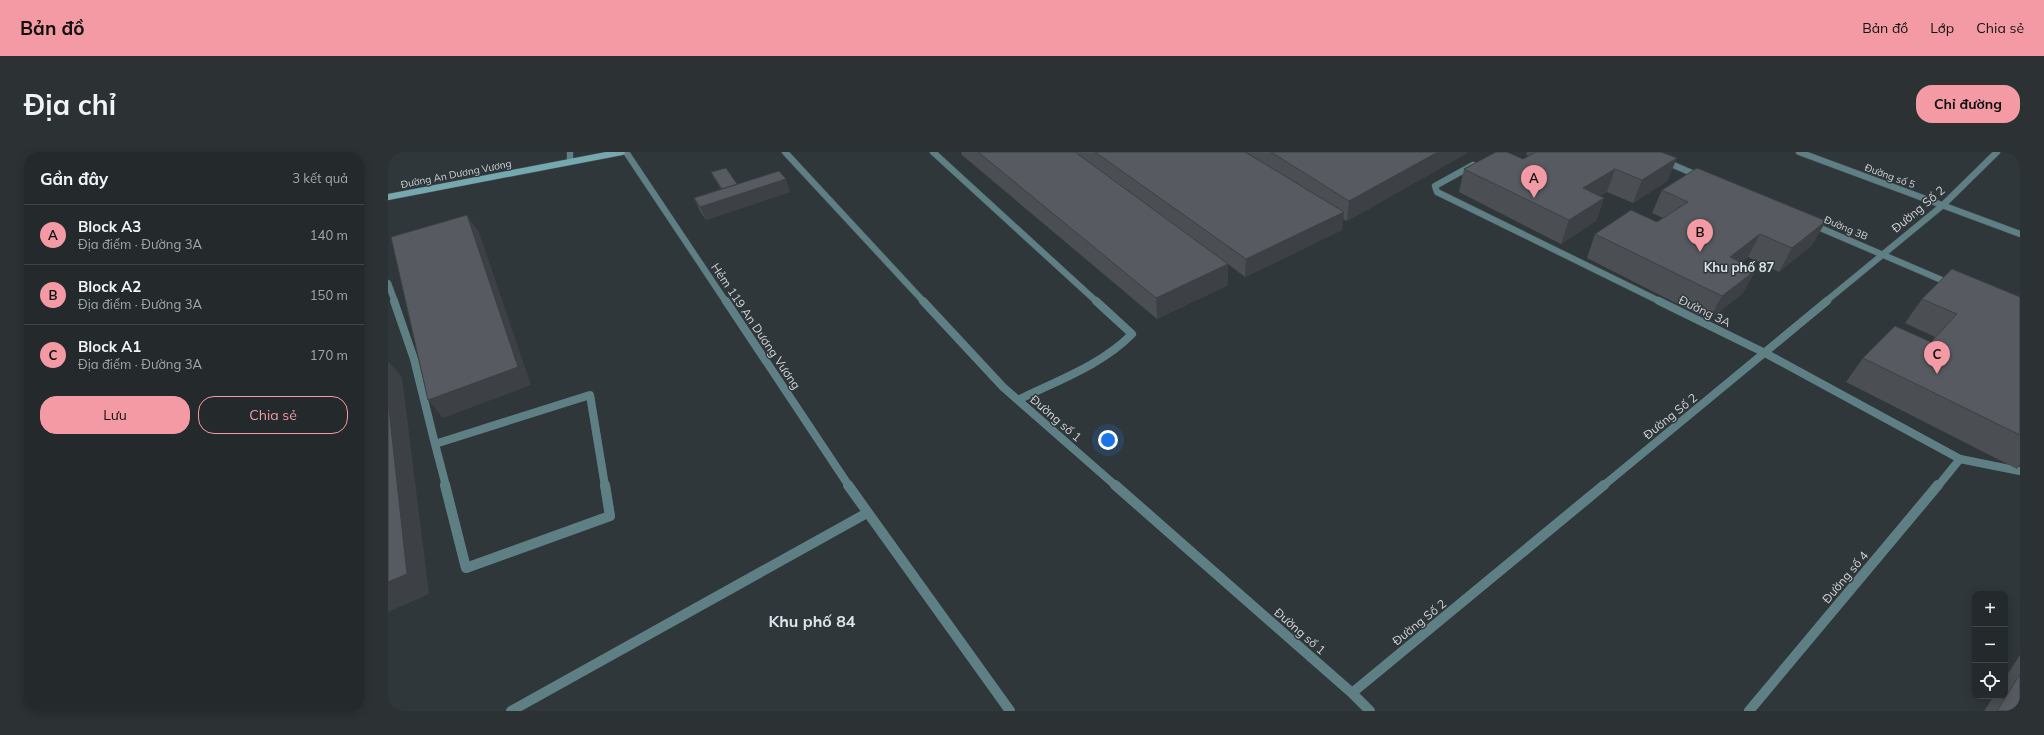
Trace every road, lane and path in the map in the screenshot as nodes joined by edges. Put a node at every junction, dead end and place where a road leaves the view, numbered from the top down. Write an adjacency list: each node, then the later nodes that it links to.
1 (570, 152): 9 (street)
2 (622, 152): 9 (main road, Đường An Dương Vương)
3 (626, 152): 24 (street, Hẻm 119 An Dương Vương)
4 (785, 152): 20 (street, Đường số 1)
5 (932, 152): 20 (street)
6 (1799, 152): 13 (street, Đường số 5)
7 (1997, 152): 13 (street, Đường Số 2)
8 (1657, 158): 11 (street)
9 (570, 161): 12 (main road, Đường An Dương Vương)
10 (1477, 163): 19 (street, Đường 3A)
11 (1708, 180)
12 (388, 197)
13 (1943, 205): 15 (street, Đường số 5); 16 (street, Đường Số 2)
14 (1803, 220): 16 (street, Đường 3B)
15 (2020, 234)
16 (1883, 255): 18 (street, Đường 3B); 19 (street, Đường Số 2)
17 (388, 283): 21 (street)
18 (1955, 286)
19 (1765, 353): 22 (street, Đường 3A); 25 (street, Đường Số 2)
20 (1018, 400): 25 (street, Đường số 1)
21 (435, 444): 21 (street)
22 (1960, 459): 23 (street, Đường 3A); 29 (street, Đường số 4)
23 (2020, 471)
24 (867, 513): 26 (street); 27 (street, Hẻm 119 An Dương Vương)
25 (1352, 693): 28 (street, Đường số 1)
26 (511, 711)
27 (1010, 711)
28 (1370, 711)
29 (1749, 711)

